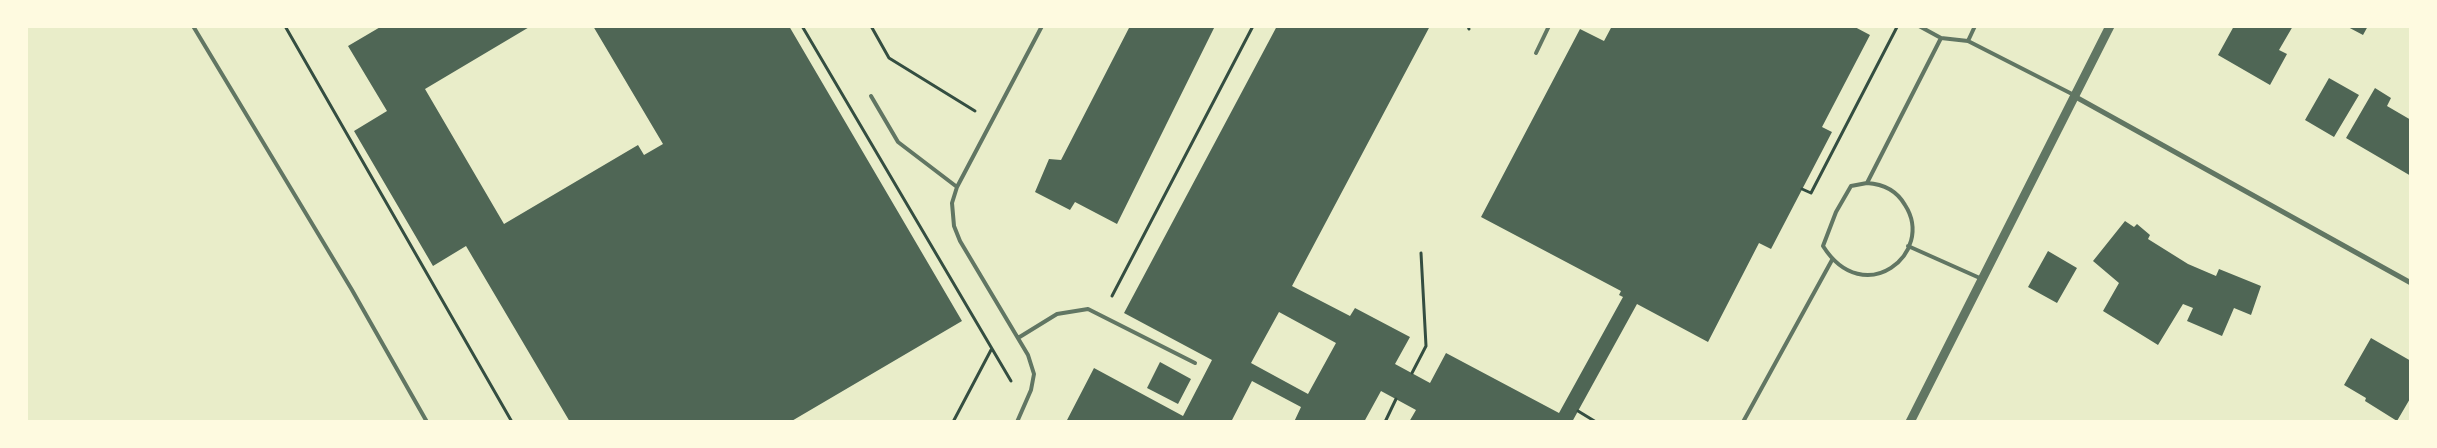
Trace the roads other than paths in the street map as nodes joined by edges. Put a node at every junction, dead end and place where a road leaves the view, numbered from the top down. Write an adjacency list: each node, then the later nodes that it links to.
1 (193, 26): 20 (lane)
2 (1042, 26): 13 (lane)
3 (1549, 26): 9 (lane)
4 (1919, 26): 7 (lane)
5 (1975, 26): 8 (lane)
6 (2110, 26): 11 (street)
7 (1941, 38): 8 (lane); 12 (lane)
8 (1968, 41): 11 (lane)
9 (1536, 53)
10 (871, 96): 13 (lane)
11 (2074, 96): 16 (street); 17 (street)
12 (1867, 183): 14 (lane); 15 (lane)
13 (957, 186): 18 (lane)
14 (1908, 246): 15 (lane); 16 (lane)
15 (1832, 260): 22 (lane)
16 (1982, 279): 23 (street)
17 (2411, 283)
18 (1018, 338): 19 (lane); 21 (lane)
19 (1195, 364)
20 (427, 422)
21 (1017, 422)
22 (1743, 422)
23 (1910, 422)

